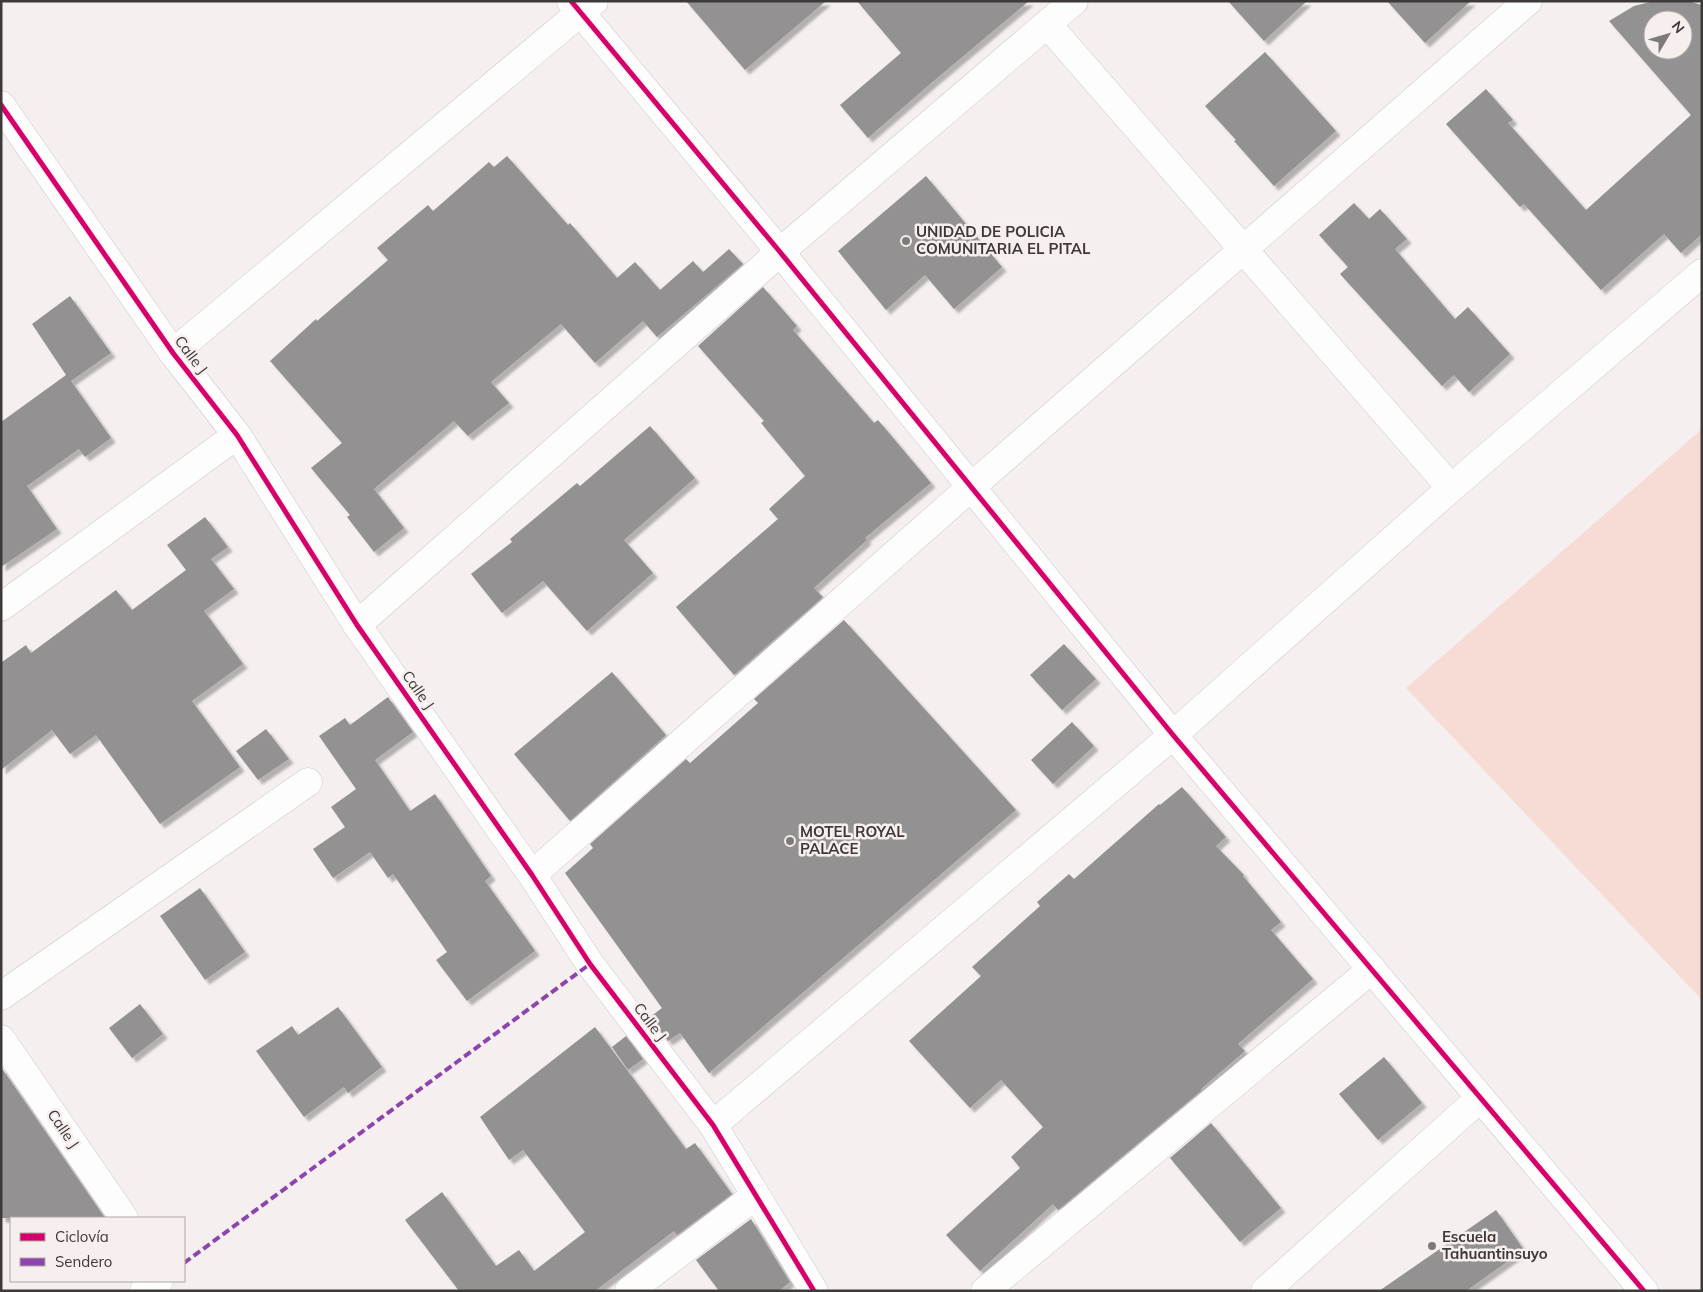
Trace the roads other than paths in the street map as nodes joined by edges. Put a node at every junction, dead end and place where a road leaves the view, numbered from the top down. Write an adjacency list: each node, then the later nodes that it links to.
1 (1074, 1): 4 (street)
2 (1528, 1): 6 (street)
3 (582, 5): 7 (street); 9 (street)
4 (1047, 24): 6 (street); 7 (street)
5 (1, 105): 9 (street, Calle J)
6 (1244, 248): 11 (street); 12 (street)
7 (780, 252): 11 (street); 14 (street)
8 (1702, 273): 12 (street)
9 (173, 353): 10 (street, Calle J)
10 (237, 435): 13 (street); 14 (street, Calle J)
11 (971, 487): 15 (street); 17 (street)
12 (1451, 488): 15 (street)
13 (1, 607)
14 (357, 625): 17 (street, Calle J)
15 (1173, 736): 18 (street); 22 (street)
16 (308, 782): 19 (street)
17 (532, 875): 22 (street, Calle J)
18 (1372, 969): 21 (street); 29 (street)
19 (1, 996)
20 (1, 1039): 24 (street, Calle J)
21 (1480, 1098): 30 (street); 31 (street)
22 (713, 1125): 23 (street, Calle J)
23 (755, 1196): 27 (street); 28 (street, Calle J)
24 (123, 1217)
25 (158, 1282): 26 (street)
26 (144, 1291)
27 (629, 1291)
28 (814, 1291)
29 (984, 1291)
30 (1265, 1291)
31 (1644, 1291)

